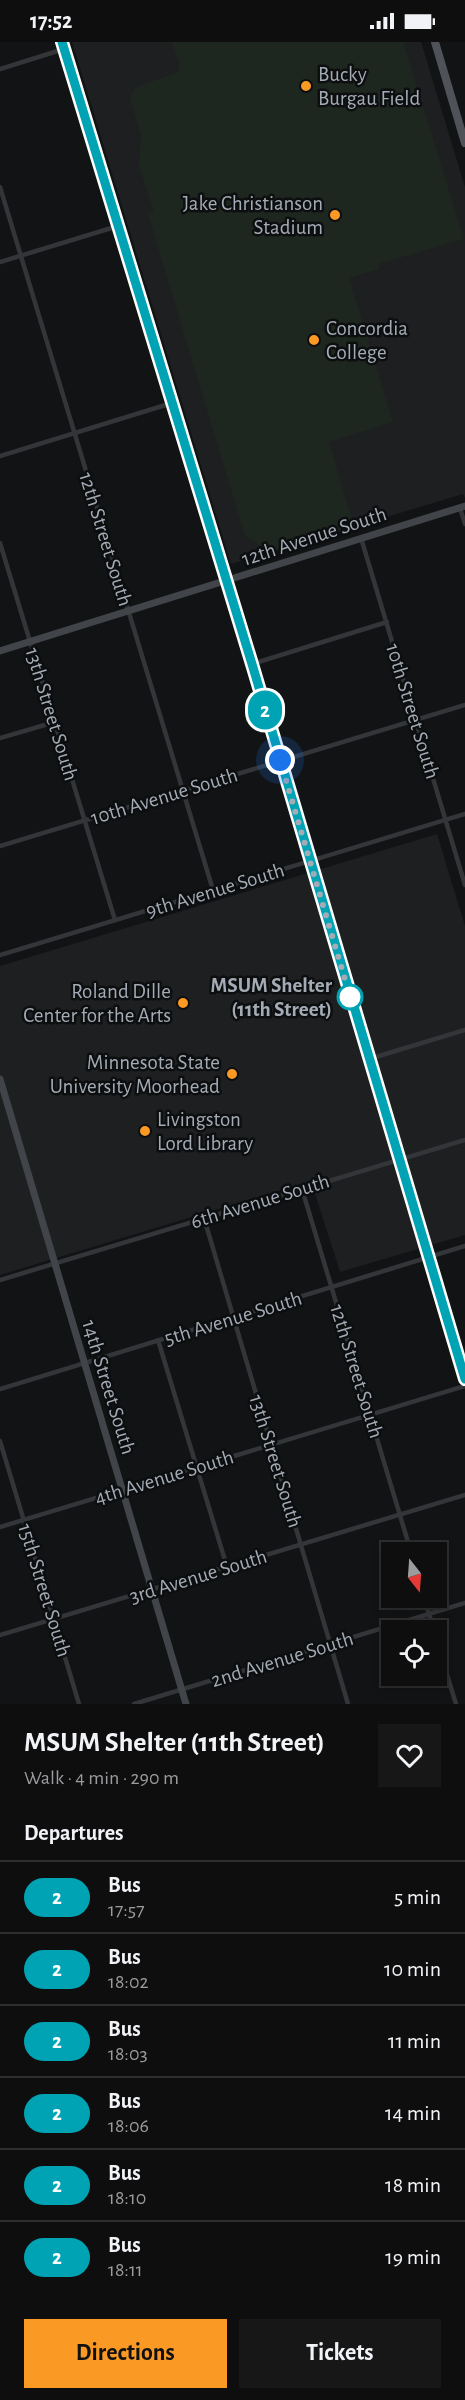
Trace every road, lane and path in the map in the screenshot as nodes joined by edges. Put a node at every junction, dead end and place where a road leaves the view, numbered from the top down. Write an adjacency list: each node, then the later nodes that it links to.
1 (62, 42): 3 (street)
2 (435, 42): 5 (main road)
3 (64, 49): 4 (street); 8 (street)
4 (0, 69)
5 (463, 129): 6 (main road)
6 (465, 143)
7 (0, 187): 9 (street, 12th Street South)
8 (118, 226): 9 (street); 11 (street)
9 (20, 256): 10 (street); 12 (street, 12th Street South)
10 (0, 262)
11 (172, 404): 12 (street); 18 (street)
12 (73, 433): 13 (street); 19 (street, 12th Street South)
13 (0, 456)
14 (463, 507): 15 (street); 16 (street, 12th Avenue South)
15 (465, 524)
16 (361, 538): 18 (street, 12th Avenue South); 20 (street, 10th Street South)
17 (0, 543): 21 (street, 13th Street South)
18 (226, 582): 19 (street, 12th Avenue South); 23 (street)
19 (129, 610): 21 (street, 12th Avenue South); 29 (street, 12th Street South)
20 (387, 622): 23 (street); 25 (street, 10th Street South)
21 (30, 641): 22 (street, 12th Avenue South); 26 (street, 13th Street South)
22 (0, 651)
23 (252, 664): 28 (street)
24 (465, 705): 25 (street, 10th Avenue South)
25 (416, 719): 28 (street, 10th Avenue South); 32 (street, 10th Street South)
26 (55, 722): 27 (street); 31 (street, 13th Street South)
27 (0, 738)
28 (280, 760): 29 (street, 10th Avenue South); 34 (street)
29 (184, 789): 31 (street, 10th Avenue South); 36 (street, 12th Street South)
30 (465, 814): 32 (street, 9th Avenue South)
31 (85, 820): 33 (street, 10th Avenue South); 37 (street, 13th Street South)
32 (446, 820): 34 (street, 9th Avenue South); 35 (street, 10th Street South)
33 (0, 846)
34 (310, 861): 36 (street, 9th Avenue South); 40 (street)
35 (465, 885)
36 (213, 890): 37 (street, 9th Avenue South)
37 (115, 920): 38 (street, 9th Avenue South)
38 (0, 955)
39 (465, 1030): 40 (street)
40 (369, 1059): 43 (street)
41 (0, 1079): 48 (street, 14th Street South)
42 (465, 1140): 43 (street, 6th Avenue South)
43 (398, 1160): 44 (street, 6th Avenue South); 47 (street)
44 (302, 1189): 45 (street, 6th Avenue South); 50 (street, 12th Street South)
45 (204, 1218): 48 (street, 6th Avenue South); 51 (street, 13th Street South)
46 (465, 1246): 47 (street, 5th Avenue South)
47 (429, 1257): 50 (street, 5th Avenue South); 54 (street)
48 (55, 1263): 49 (street, 6th Avenue South); 53 (street, 14th Street South)
49 (0, 1280)
50 (332, 1288): 51 (street, 5th Avenue South); 57 (street, 12th Street South)
51 (233, 1318): 52 (street, 5th Avenue South); 59 (street, 13th Street South)
52 (159, 1340): 53 (street, 5th Avenue South); 60 (street)
53 (84, 1362): 56 (street, 5th Avenue South); 61 (street, 14th Street South)
54 (465, 1379)
55 (465, 1386): 57 (street, 4th Avenue South)
56 (0, 1389)
57 (370, 1415): 59 (street, 4th Avenue South); 63 (street, 12th Street South)
58 (0, 1440): 64 (street, 15th Street South)
59 (270, 1445): 60 (street, 4th Avenue South); 67 (street, 13th Street South)
60 (197, 1467): 61 (street, 4th Avenue South); 68 (street)
61 (122, 1490): 64 (street, 4th Avenue South); 69 (street, 14th Street South)
62 (465, 1495): 63 (street, 3rd Avenue South)
63 (400, 1515): 66 (street, 12th Street South); 67 (street, 3rd Avenue South)
64 (23, 1520): 65 (street, 4th Avenue South); 73 (street, 15th Street South)
65 (0, 1527)
66 (408, 1542)
67 (300, 1545): 68 (street, 3rd Avenue South); 76 (street, 13th Street South)
68 (227, 1567): 69 (street, 3rd Avenue South)
69 (153, 1589): 73 (street, 3rd Avenue South); 78 (street, 14th Street South)
70 (465, 1604): 72 (street, 2nd Avenue South)
71 (427, 1608): 72 (street)
72 (429, 1614): 74 (street); 76 (street, 2nd Avenue South)
73 (55, 1619): 75 (street, 3rd Avenue South); 79 (street, 15th Street South)
74 (431, 1620)
75 (0, 1635)
76 (329, 1644): 78 (street, 2nd Avenue South); 82 (street, 13th Street South)
77 (447, 1675): 83 (street)
78 (182, 1690): 80 (street, 2nd Avenue South); 81 (street, 14th Street South)
79 (79, 1704)
80 (134, 1704)
81 (186, 1704)
82 (348, 1704)
83 (456, 1704)

